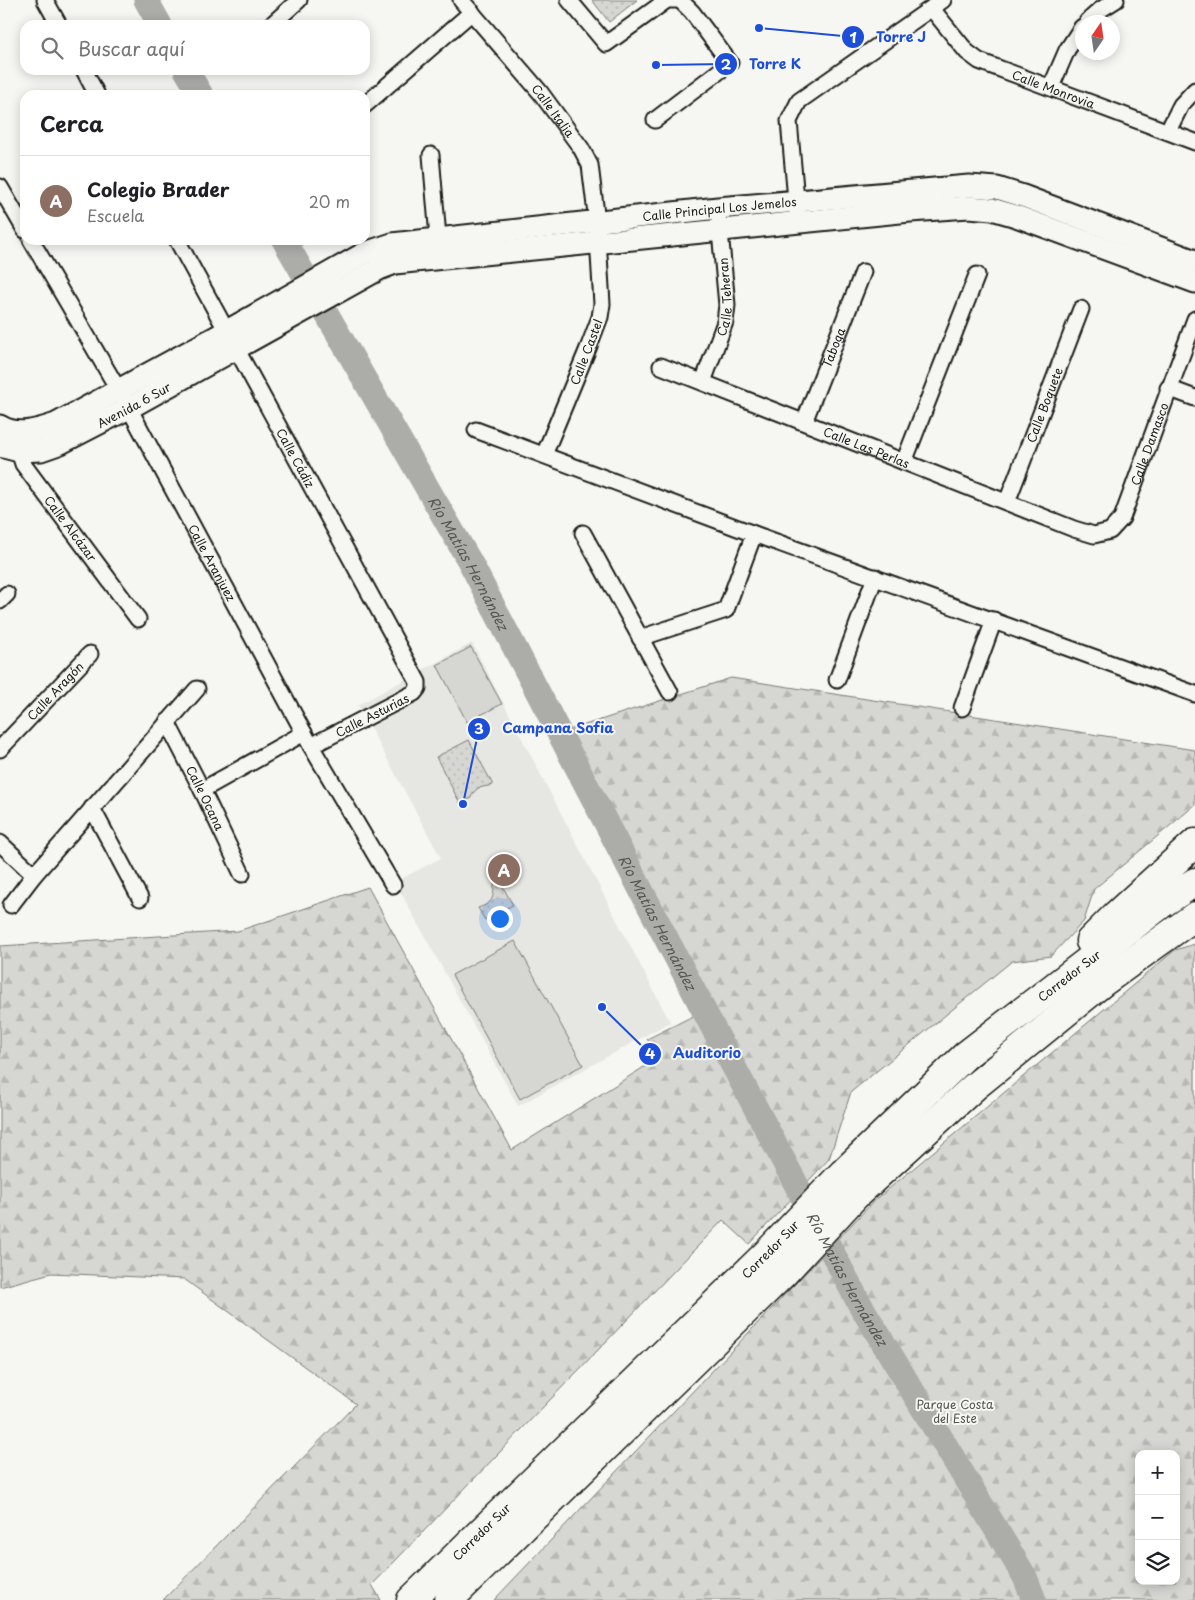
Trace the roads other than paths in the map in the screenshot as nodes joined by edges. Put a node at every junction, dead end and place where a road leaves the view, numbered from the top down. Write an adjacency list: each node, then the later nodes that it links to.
1 (45, 0): 10 (street)
2 (299, 0): 11 (street)
3 (461, 0): 8 (street, Calle Italia)
4 (569, 0): 5 (street)
5 (680, 0): 18 (street)
6 (1116, 0): 9 (street)
7 (938, 4): 14 (street, Calle Monrovia); 23 (street)
8 (472, 12): 17 (street); 26 (street, Calle Italia)
9 (1095, 15)
10 (56, 20)
11 (277, 20)
12 (1075, 37): 14 (street)
13 (87, 75): 15 (street)
14 (1051, 87): 19 (street, Calle Monrovia)
15 (95, 90)
16 (1195, 90): 19 (street)
17 (370, 101)
18 (655, 120)
19 (1168, 131): 20 (street, Calle Monrovia)
20 (1195, 142)
21 (431, 155): 32 (street)
22 (0, 187): 25 (street)
23 (795, 200): 24 (main road, Calle Principal Los Jemelos); 27 (street); 33 (main road, Calle Principal Los Jemelos)
24 (718, 208): 26 (main road, Calle Principal Los Jemelos); 28 (street, Calle Teheran)
25 (20, 221)
26 (597, 222): 29 (street, Calle Italia); 32 (main road, Calle Principal Los Jemelos)
27 (798, 222): 28 (main road, Calle Principal Los Jemelos); 36 (main road, Calle Principal Los Jemelos)
28 (720, 230): 29 (main road, Calle Principal Los Jemelos); 42 (street, Calle Teheran)
29 (598, 243): 32 (main road, Calle Principal Los Jemelos); 49 (street, Calle Castel)
30 (34, 245): 45 (street, Calle Aranjuez)
31 (180, 245): 40 (street, Calle Cádiz)
32 (439, 249): 39 (main road, Calle Principal Los Jemelos); 39 (main road, Calle Principal Los Jemelos)
33 (1194, 261)
34 (863, 272): 46 (street, Taboga)
35 (977, 275): 50 (street)
36 (1195, 282)
37 (1081, 310): 51 (street, Calle Boquete)
38 (1195, 319): 43 (street, Calle Damasco)
39 (256, 326): 40 (main road, Avenida 6 Sur)
40 (232, 340): 45 (main road, Avenida 6 Sur); 60 (street, Calle Cádiz)
41 (660, 366): 42 (street, Calle Las Perlas)
42 (703, 382): 46 (street, Calle Las Perlas)
43 (1168, 388): 44 (street); 52 (street, Calle Damasco)
44 (1195, 398)
45 (124, 399): 48 (main road, Avenida 6 Sur); 67 (street, Calle Aranjuez)
46 (804, 422): 50 (street, Calle Las Perlas)
47 (476, 430): 49 (street)
48 (8, 437): 56 (street, Calle Alcázar)
49 (544, 456): 54 (street)
50 (904, 462): 51 (street, Calle Las Perlas)
51 (1007, 502): 52 (street, Calle Las Perlas)
52 (1074, 529)
53 (583, 534): 58 (street)
54 (754, 534): 55 (street); 58 (street)
55 (875, 577): 57 (street); 61 (street)
56 (138, 619)
57 (994, 620): 64 (street); 65 (street)
58 (640, 638): 63 (street)
59 (90, 654): 68 (street, Calle Aragón)
60 (414, 674): 67 (street, Calle Asturias)
61 (838, 680)
62 (196, 689): 66 (street)
63 (670, 692)
64 (1195, 694)
65 (962, 708)
66 (167, 722): 69 (street, Calle Ocana); 70 (street)
67 (308, 740): 69 (street); 76 (street, Calle Aranjuez)
68 (0, 749)
69 (202, 790): 73 (street, Calle Ocana)
70 (92, 808): 74 (street); 77 (street)
71 (1195, 843): 80 (highway)
72 (0, 844): 74 (street)
73 (242, 874)
74 (34, 875): 78 (street)
75 (1195, 882): 80 (highway, Corredor Sur)
76 (392, 885)
77 (140, 898)
78 (11, 904)
79 (1195, 916): 81 (highway, Corredor Sur)
80 (1034, 1001): 81 (highway, Corredor Sur)
81 (849, 1184): 82 (highway, Corredor Sur); 83 (highway, Corredor Sur)
82 (411, 1600)
83 (449, 1600)

